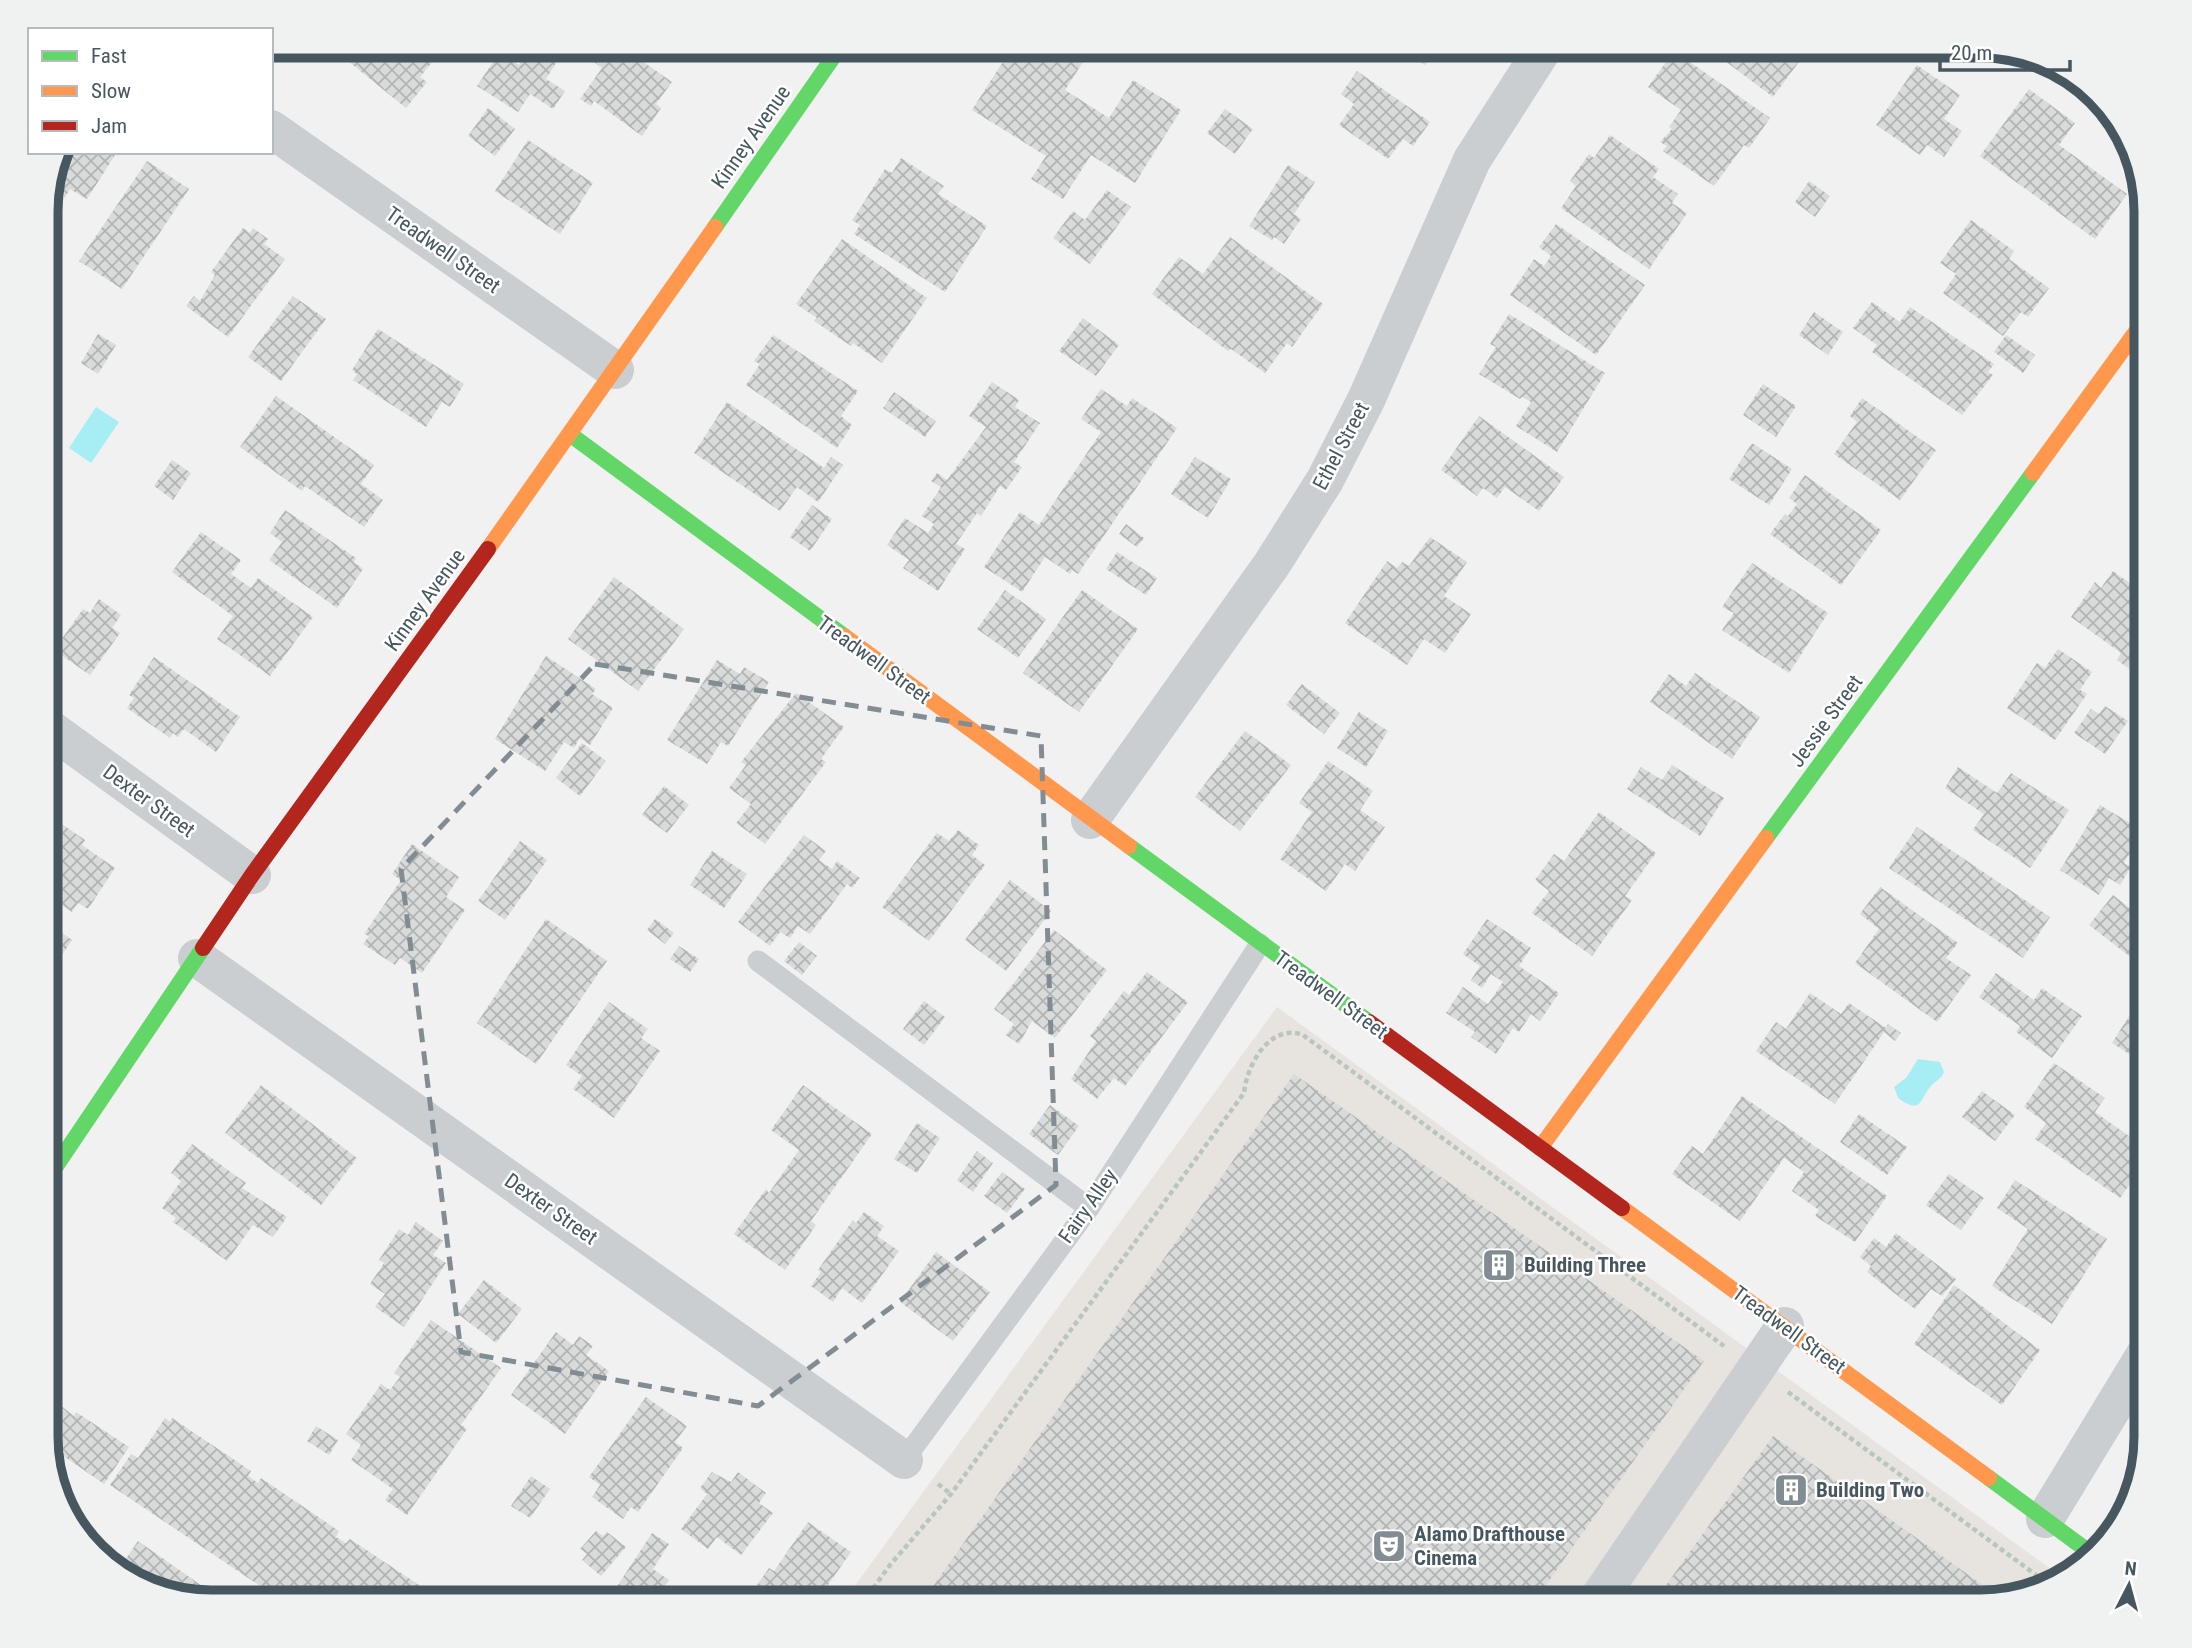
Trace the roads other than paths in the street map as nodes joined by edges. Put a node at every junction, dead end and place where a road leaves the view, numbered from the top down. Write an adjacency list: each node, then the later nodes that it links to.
1 (833, 58): 5 (street, Kinney Avenue)
2 (1537, 58): 8 (street, Ethel Street)
3 (273, 130): 5 (street, Treadwell Street)
4 (2134, 336): 13 (street, Jessie Street)
5 (615, 370): 6 (street, Kinney Avenue)
6 (571, 435): 8 (street, Treadwell Street); 9 (street, Kinney Avenue)
7 (58, 735): 9 (street, Dexter Street)
8 (1090, 820): 10 (street, Treadwell Street)
9 (252, 876): 11 (street, Kinney Avenue)
10 (1260, 944): 13 (street, Treadwell Street); 15 (lane, Fairy Alley)
11 (197, 958): 14 (street, Kinney Avenue); 18 (street, Dexter Street)
12 (758, 961): 15 (lane)
13 (1540, 1148): 16 (street, Treadwell Street)
14 (58, 1163)
15 (1089, 1208): 18 (lane, Fairy Alley)
16 (1786, 1326): 19 (street, Treadwell Street); 21 (street)
17 (2134, 1374): 19 (street)
18 (904, 1460)
19 (2045, 1519): 20 (street, Treadwell Street)
20 (2085, 1549)
21 (1604, 1590)

